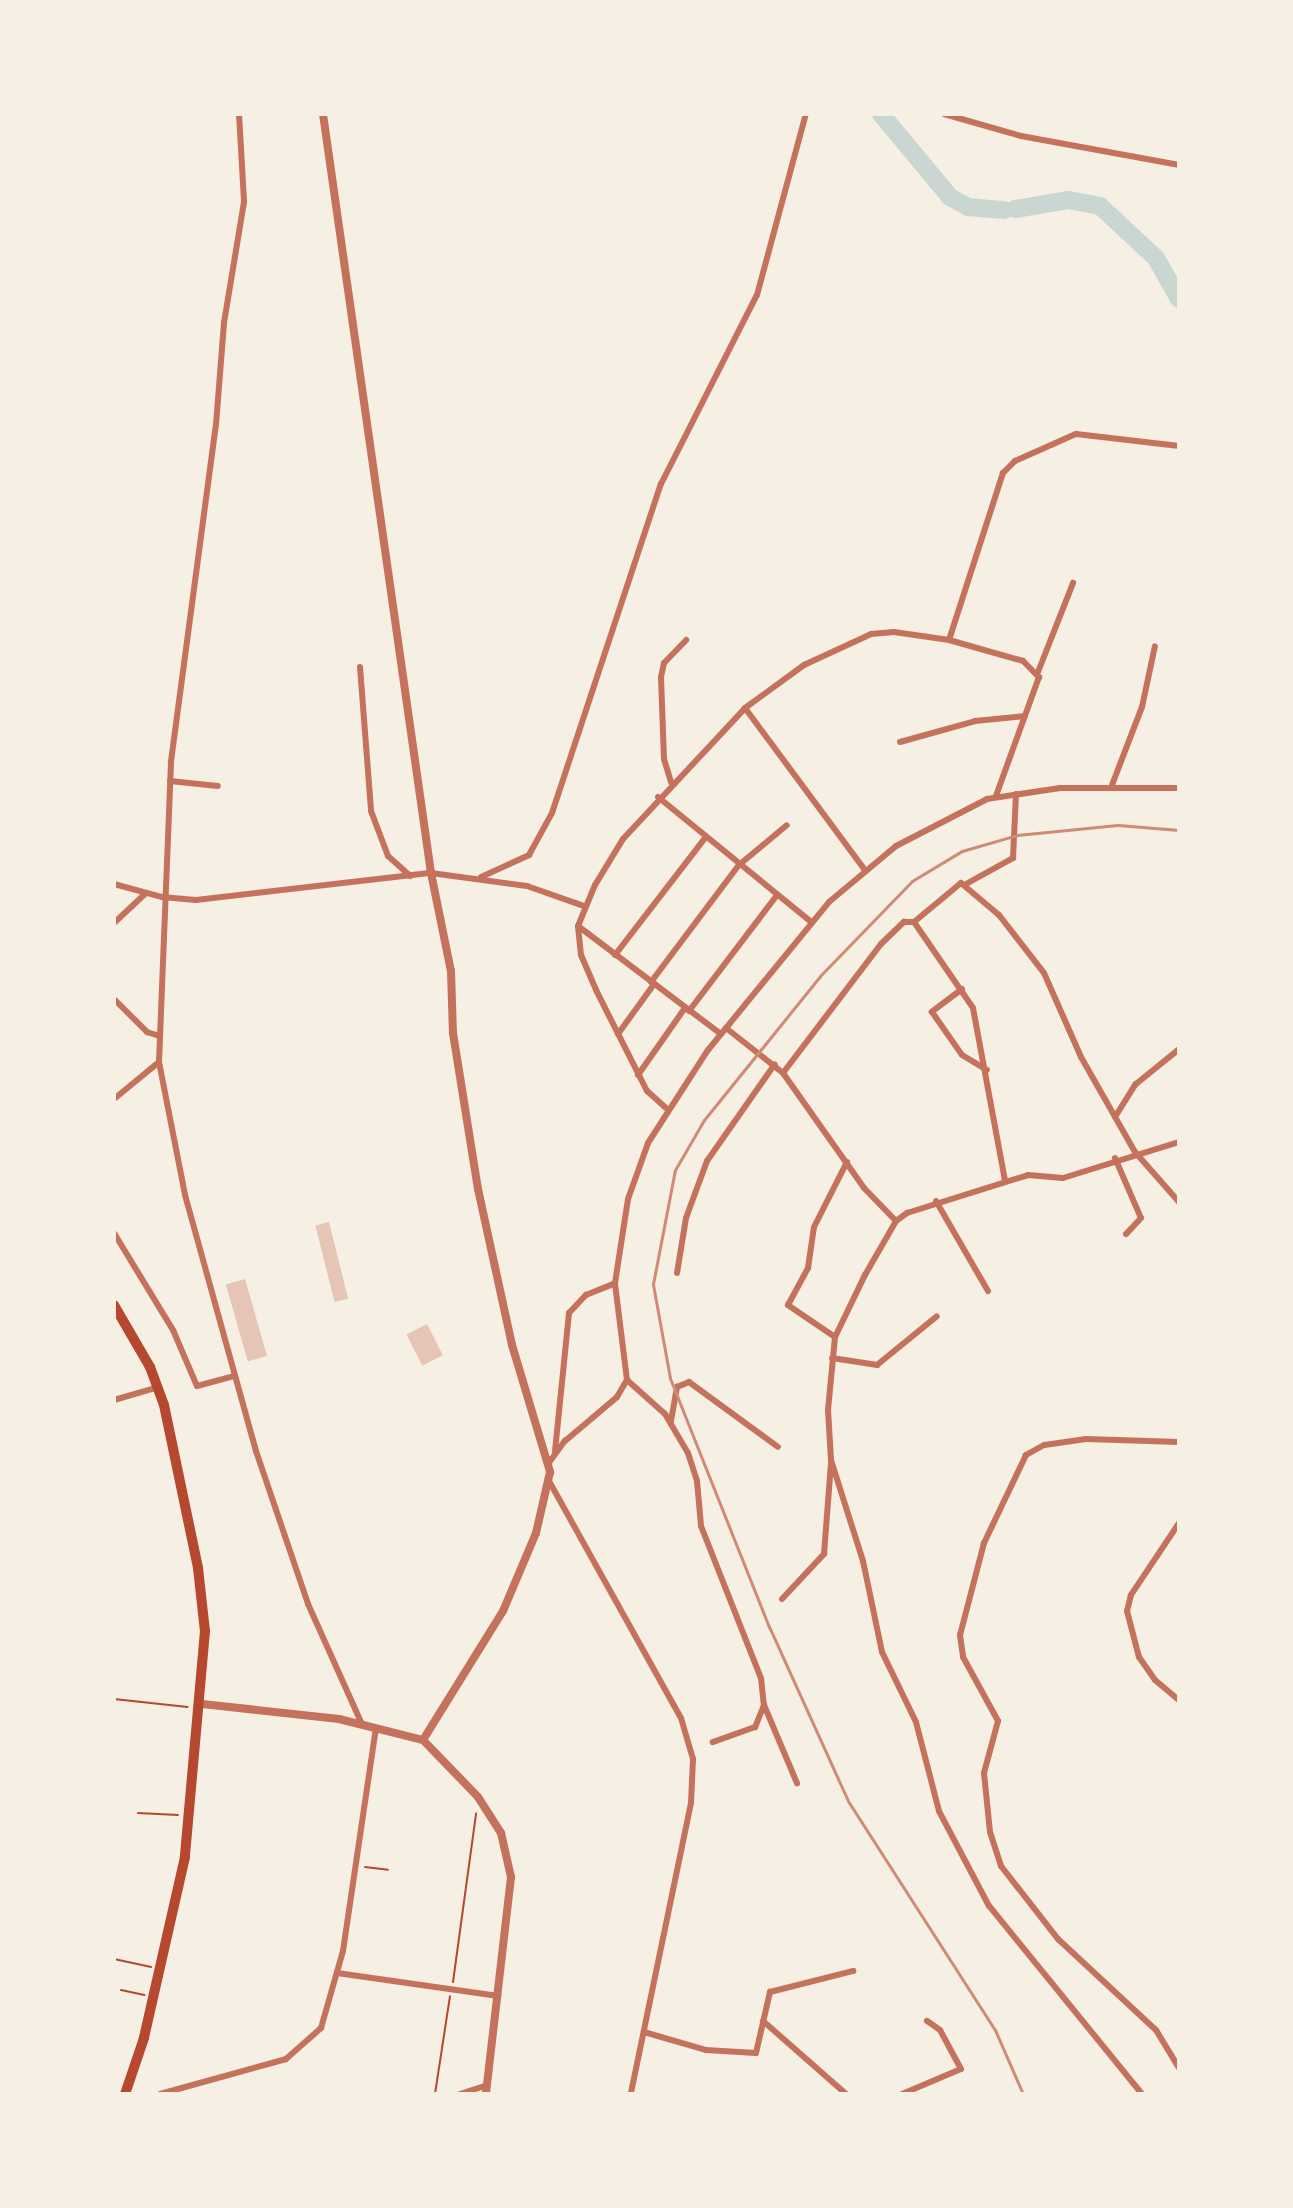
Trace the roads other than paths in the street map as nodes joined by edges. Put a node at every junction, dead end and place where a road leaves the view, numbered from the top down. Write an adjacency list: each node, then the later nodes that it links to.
1 (239, 114): 16 (street)
2 (323, 114): 28 (street)
3 (806, 114): 30 (street)
4 (944, 114): 5 (street)
5 (1179, 165)
6 (1179, 446): 9 (street)
7 (1073, 583): 12 (street)
8 (686, 640): 17 (street)
9 (949, 640): 12 (street); 13 (street)
10 (1155, 646): 18 (street)
11 (360, 667): 29 (street)
12 (1038, 672): 14 (street)
13 (745, 708): 17 (street); 27 (street)
14 (1025, 716): 15 (street); 22 (street)
15 (900, 742)
16 (170, 781): 19 (street); 35 (street)
17 (671, 782): 23 (street)
18 (1112, 785): 20 (street); 21 (street)
19 (218, 786)
20 (1179, 788)
21 (1016, 794): 22 (street); 32 (street)
22 (996, 796): 27 (street)
23 (658, 797): 25 (street); 36 (street)
24 (787, 825): 26 (street)
25 (706, 837): 26 (street); 41 (street)
26 (739, 865): 34 (street); 42 (street)
27 (864, 869): 37 (street)
28 (431, 873): 29 (street); 30 (street); 84 (street)
29 (410, 876): 35 (street)
30 (481, 877): 36 (street)
31 (114, 884): 33 (street)
32 (966, 884): 38 (street); 57 (street)
33 (145, 894): 35 (street); 39 (street)
34 (777, 895): 37 (street); 45 (street)
35 (162, 897): 48 (street)
36 (584, 906): 40 (street)
37 (811, 922): 46 (street)
38 (914, 922): 43 (street); 53 (street)
39 (114, 923)
40 (578, 926): 41 (street); 47 (street)
41 (615, 955): 42 (street)
42 (652, 983): 45 (street); 47 (street)
43 (962, 989): 52 (street); 52 (street)
44 (114, 999): 48 (street)
45 (687, 1009): 46 (street); 54 (street)
46 (723, 1031): 51 (street); 56 (street)
47 (618, 1034): 54 (street)
48 (159, 1036): 50 (street)
49 (1179, 1049): 57 (street)
50 (159, 1062): 55 (street); 75 (street)
51 (775, 1064): 53 (street); 68 (street)
52 (987, 1070): 62 (street)
53 (783, 1073): 61 (street)
54 (638, 1075): 56 (street)
55 (114, 1099)
56 (666, 1108): 69 (street)
57 (1115, 1117): 59 (street)
58 (1179, 1142): 59 (street)
59 (1135, 1152): 60 (street); 64 (street)
60 (1115, 1158): 62 (street); 67 (street)
61 (847, 1162): 65 (street); 73 (street)
62 (1005, 1181): 63 (street)
63 (936, 1201): 65 (street); 70 (street)
64 (1179, 1202)
65 (896, 1221): 73 (street)
66 (114, 1233): 75 (street)
67 (1126, 1234)
68 (677, 1273)
69 (615, 1283): 76 (street); 82 (street)
70 (988, 1291)
71 (114, 1305): 77 (main road)
72 (937, 1316): 74 (street)
73 (835, 1337): 74 (street)
74 (832, 1358): 83 (street)
75 (235, 1376): 91 (street)
76 (627, 1380): 79 (street); 82 (street)
77 (159, 1387): 78 (street); 90 (main road)
78 (114, 1400)
79 (671, 1421): 81 (street); 89 (street)
80 (1179, 1442): 102 (street)
81 (778, 1447)
82 (555, 1451): 84 (street)
83 (831, 1460): 87 (street); 110 (street)
84 (548, 1464): 85 (street)
85 (549, 1481): 93 (street); 101 (street)
86 (1179, 1523): 88 (street)
87 (782, 1599)
88 (1179, 1700)
89 (764, 1705): 94 (street); 95 (street)
90 (201, 1706): 91 (street); 104 (main road)
91 (362, 1724): 92 (street)
92 (376, 1728): 93 (street); 97 (street)
93 (423, 1740): 98 (street)
94 (713, 1742)
95 (797, 1783)
96 (853, 1971): 99 (street)
97 (337, 1973): 98 (street); 105 (street)
98 (498, 1996): 103 (street)
99 (763, 2021): 101 (street); 108 (street)
100 (927, 2021): 109 (street)
101 (644, 2032): 107 (street)
102 (1179, 2068)
103 (486, 2090): 106 (street)
104 (125, 2094)
105 (160, 2094)
106 (460, 2094)
107 (631, 2094)
108 (846, 2094)
109 (902, 2094)
110 (1142, 2094)

